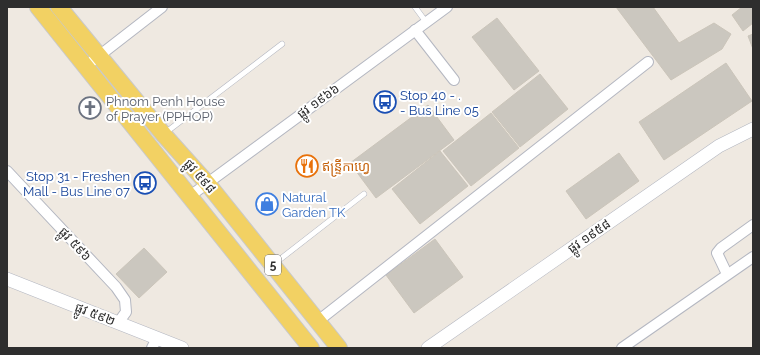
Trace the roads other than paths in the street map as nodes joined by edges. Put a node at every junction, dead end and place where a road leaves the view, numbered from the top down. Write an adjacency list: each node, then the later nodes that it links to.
1 (38, 7): 11 (main road, ផ្លូវ ៥៩៨ / 5)
2 (59, 7): 9 (main road, ផ្លូវ ៥៩៨ / 5)
3 (162, 7): 9 (street)
4 (415, 7): 6 (lane)
5 (447, 7): 6 (street, ផ្លូវ ១៩៦៦)
6 (426, 22): 7 (street, ផ្លូវ ១៩៦៦)
7 (415, 30): 12 (street); 16 (street, ផ្លូវ ១៩៦៦)
8 (282, 44): 14 (lane)
9 (99, 57): 11 (street); 14 (main road, ផ្លូវ ៥៩៨ / 5)
10 (648, 62): 24 (street)
11 (86, 66): 18 (main road, ផ្លូវ ៥៩៨ / 5)
12 (454, 80)
13 (753, 129): 30 (street, ផ្លូវ ១៩៥៨)
14 (164, 135): 16 (main road, ផ្លូវ ៥៩៨ / 5)
15 (7, 171): 25 (street, ផ្លូវ ៥៩៦)
16 (207, 183): 18 (street, ផ្លូវ ១៩៦៦); 21 (main road, ផ្លូវ ៥៩៨ / 5)
17 (364, 194): 21 (lane)
18 (190, 196): 28 (main road, ផ្លូវ ៥៩៨ / 5)
19 (753, 225): 22 (street)
20 (753, 257): 22 (street)
21 (273, 264): 24 (main road, ផ្លូវ ៥៩៨ / 5)
22 (727, 274): 31 (street)
23 (7, 279): 25 (street, ផ្លូវ ៥៩២)
24 (318, 321): 29 (main road, ផ្លូវ ៥៩៨ / 5)
25 (118, 323): 26 (street, ផ្លូវ ៥៩២)
26 (155, 343): 27 (street, ផ្លូវ ៥៩២)
27 (182, 348)
28 (312, 348)
29 (339, 348)
30 (428, 348)
31 (622, 348)

